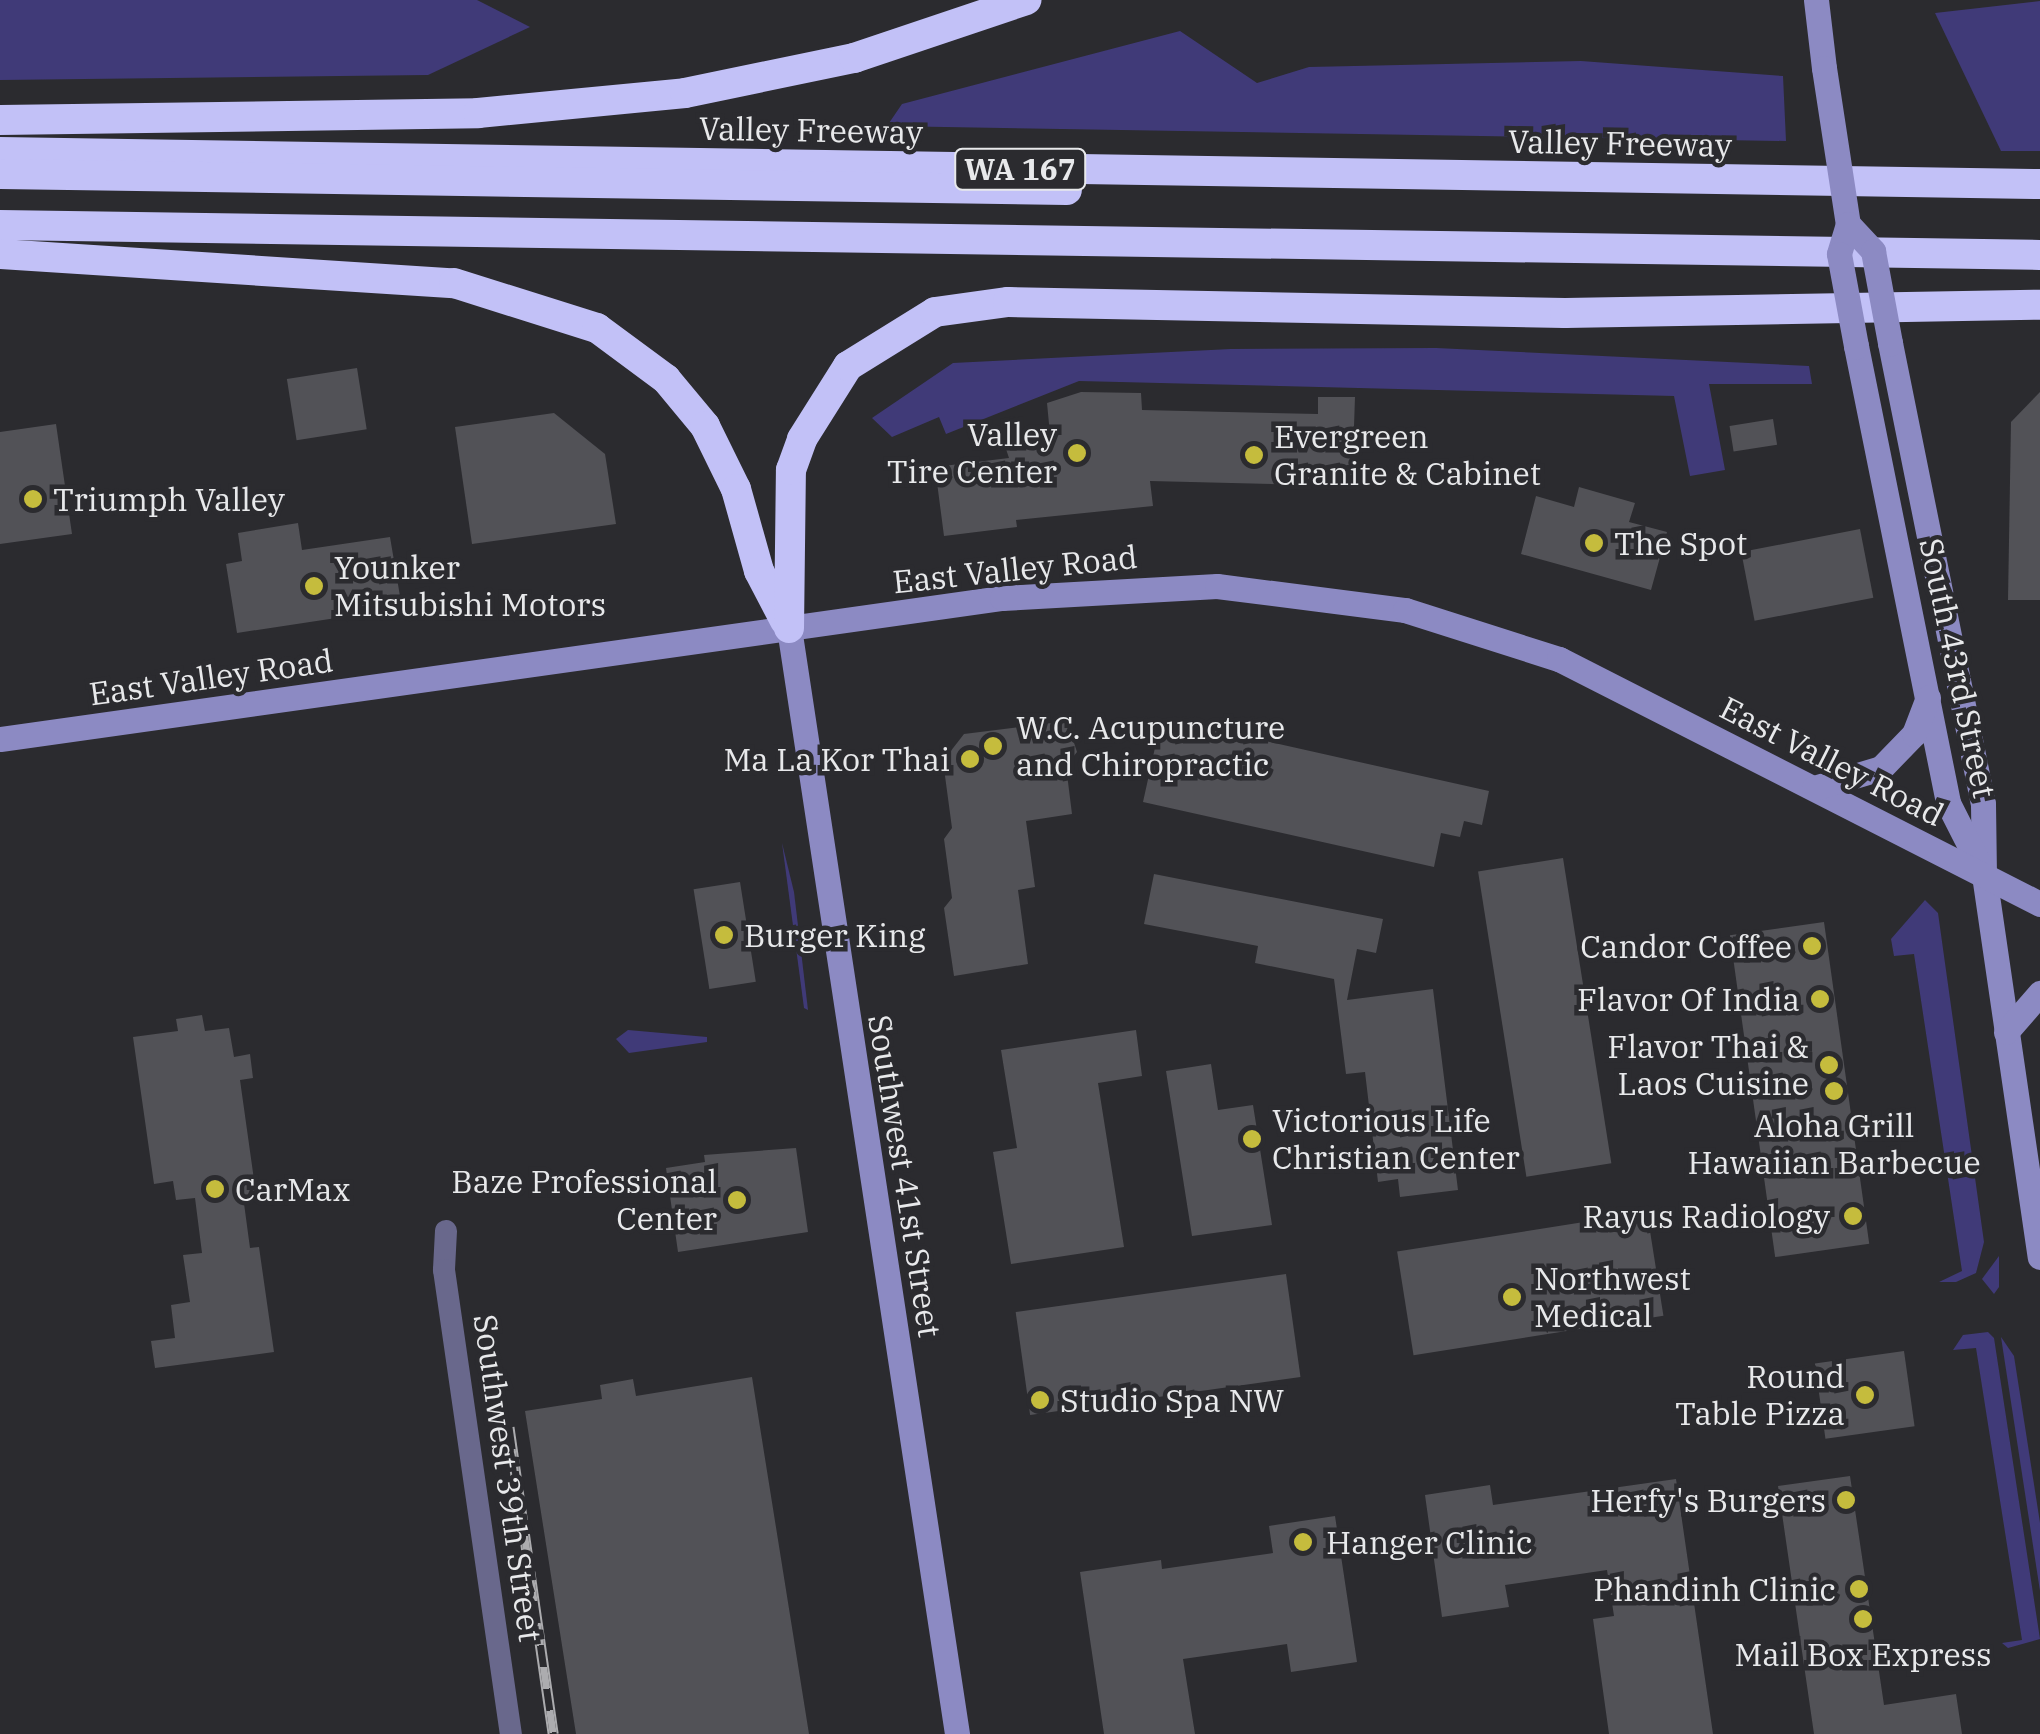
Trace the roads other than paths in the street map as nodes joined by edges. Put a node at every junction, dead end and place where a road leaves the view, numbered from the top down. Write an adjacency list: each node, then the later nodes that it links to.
1 (1026, 0): 3 (highway)
2 (1816, 0): 8 (main road, South 43rd Street, bridge)
3 (0, 120)
4 (0, 152): 6 (highway, Valley Freeway / WA 167)
5 (0, 174): 7 (highway)
6 (2040, 184)
7 (2040, 205)
8 (1848, 224): 14 (main road, South 43rd Street, bridge); 17 (main road, South 43rd Street, bridge)
9 (0, 225): 11 (highway, WA 167)
10 (0, 254): 13 (highway)
11 (2040, 255)
12 (2040, 304): 13 (highway)
13 (788, 628): 15 (main road, East Valley Road); 16 (main road, East Valley Road); 24 (main road, Southwest 41st Street)
14 (1930, 694): 16 (main road); 17 (main road, South 43rd Street)
15 (0, 739)
16 (1814, 788): 17 (main road, East Valley Road)
17 (1984, 875): 18 (main road, East Valley Road); 20 (main road)
18 (2040, 904)
19 (2040, 993): 20 (main road)
20 (2006, 1032): 22 (main road)
21 (446, 1231): 23 (street, Southwest 39th Street)
22 (2040, 1257)
23 (512, 1734)
24 (957, 1734)

